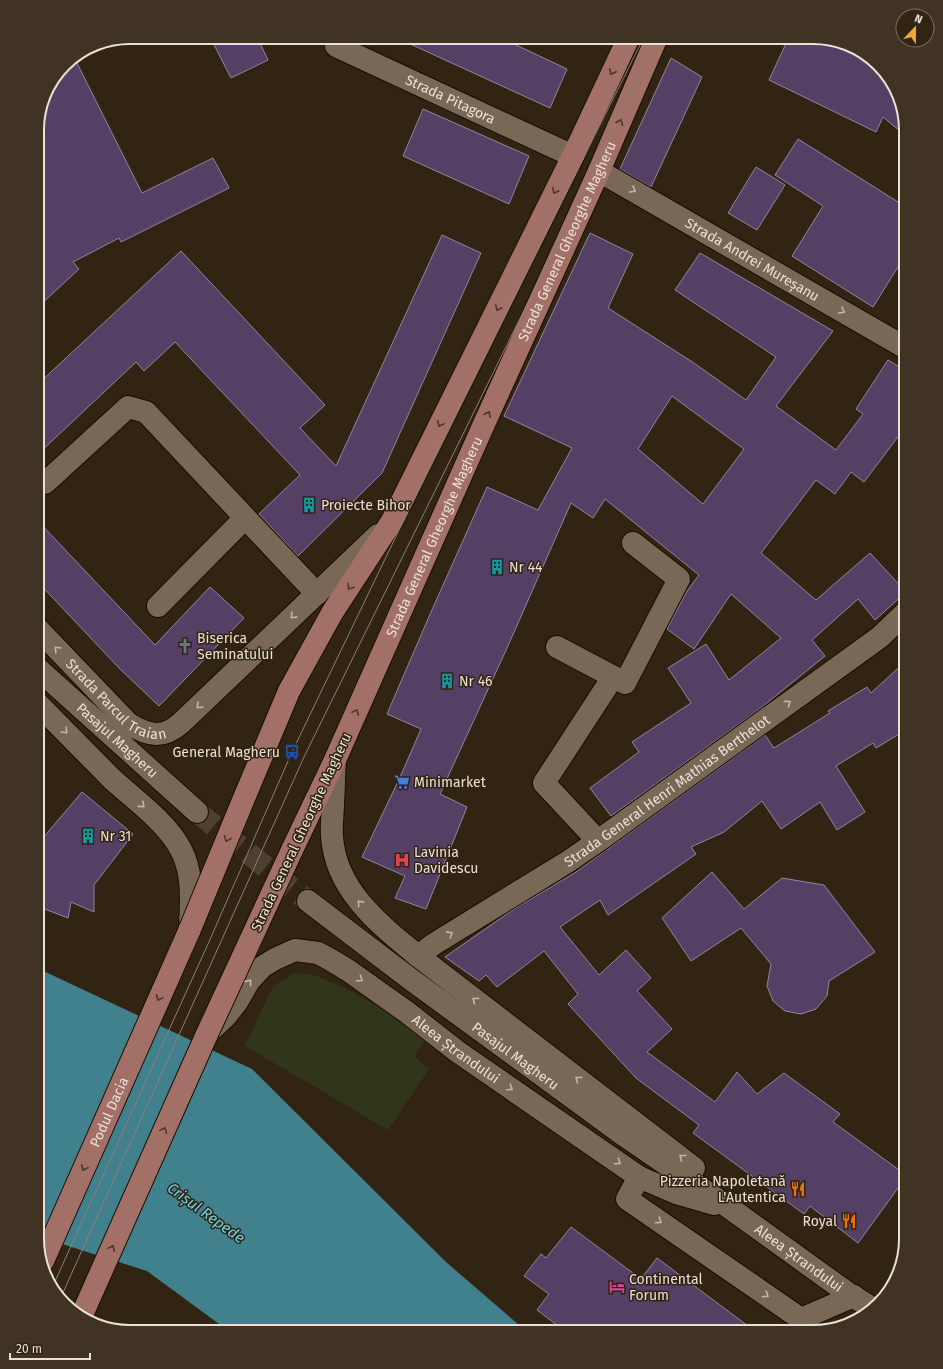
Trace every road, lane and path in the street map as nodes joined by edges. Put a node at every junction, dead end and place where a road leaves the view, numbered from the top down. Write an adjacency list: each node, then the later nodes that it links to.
1 (337, 44): 4 (street, Strada Pitagora)
2 (626, 44): 4 (main road, Strada General Gheorghe Magheru, one-way to 4)
3 (654, 44): 5 (main road, Strada General Gheorghe Magheru, one-way to 3)
4 (573, 156): 9 (main road, Strada General Gheorghe Magheru, one-way to 9)
5 (599, 171): 6 (street, Strada Andrei Mureșanu, one-way to 6); 19 (main road, Strada General Gheorghe Magheru, one-way to 5)
6 (899, 344)
7 (45, 483): 8 (street)
8 (246, 518): 11 (street); 12 (street)
9 (392, 521): 11 (street, Strada Parcul Traian); 23 (main road, Strada General Gheorghe Magheru, one-way to 23, bridge)
10 (633, 543): 17 (street)
11 (317, 594): 14 (street, Strada Parcul Traian, one-way to 14)
12 (158, 606)
13 (899, 619): 21 (street, Strada General Henri Mathias Berthelot, one-way to 13)
14 (44, 635)
15 (557, 647): 17 (street)
16 (44, 674): 20 (street, Pasajul Magheru)
17 (612, 677): 21 (street)
18 (44, 710): 23 (street, one-way to 23)
19 (335, 760): 24 (street, Aleea Ștrandului, one-way to 19); 26 (main road, Strada General Gheorghe Magheru, bridge)
20 (197, 812)
21 (598, 841): 24 (street, Strada General Henri Mathias Berthelot, one-way to 21)
22 (308, 901): 28 (street, Pasajul Magheru)
23 (190, 929): 25 (main road, Strada General Gheorghe Magheru)
24 (418, 956): 28 (street, Aleea Ștrandului, one-way to 24)
25 (175, 963): 29 (main road, Podul Dacia, one-way to 29)
26 (207, 1034): 27 (street, Aleea Ștrandului, one-way to 27); 31 (main road, one-way to 26)
27 (639, 1177): 28 (street, Aleea Ștrandului); 30 (street, one-way to 30)
28 (727, 1206): 30 (street, Aleea Ștrandului)
29 (46, 1255)
30 (863, 1302)
31 (83, 1312)

